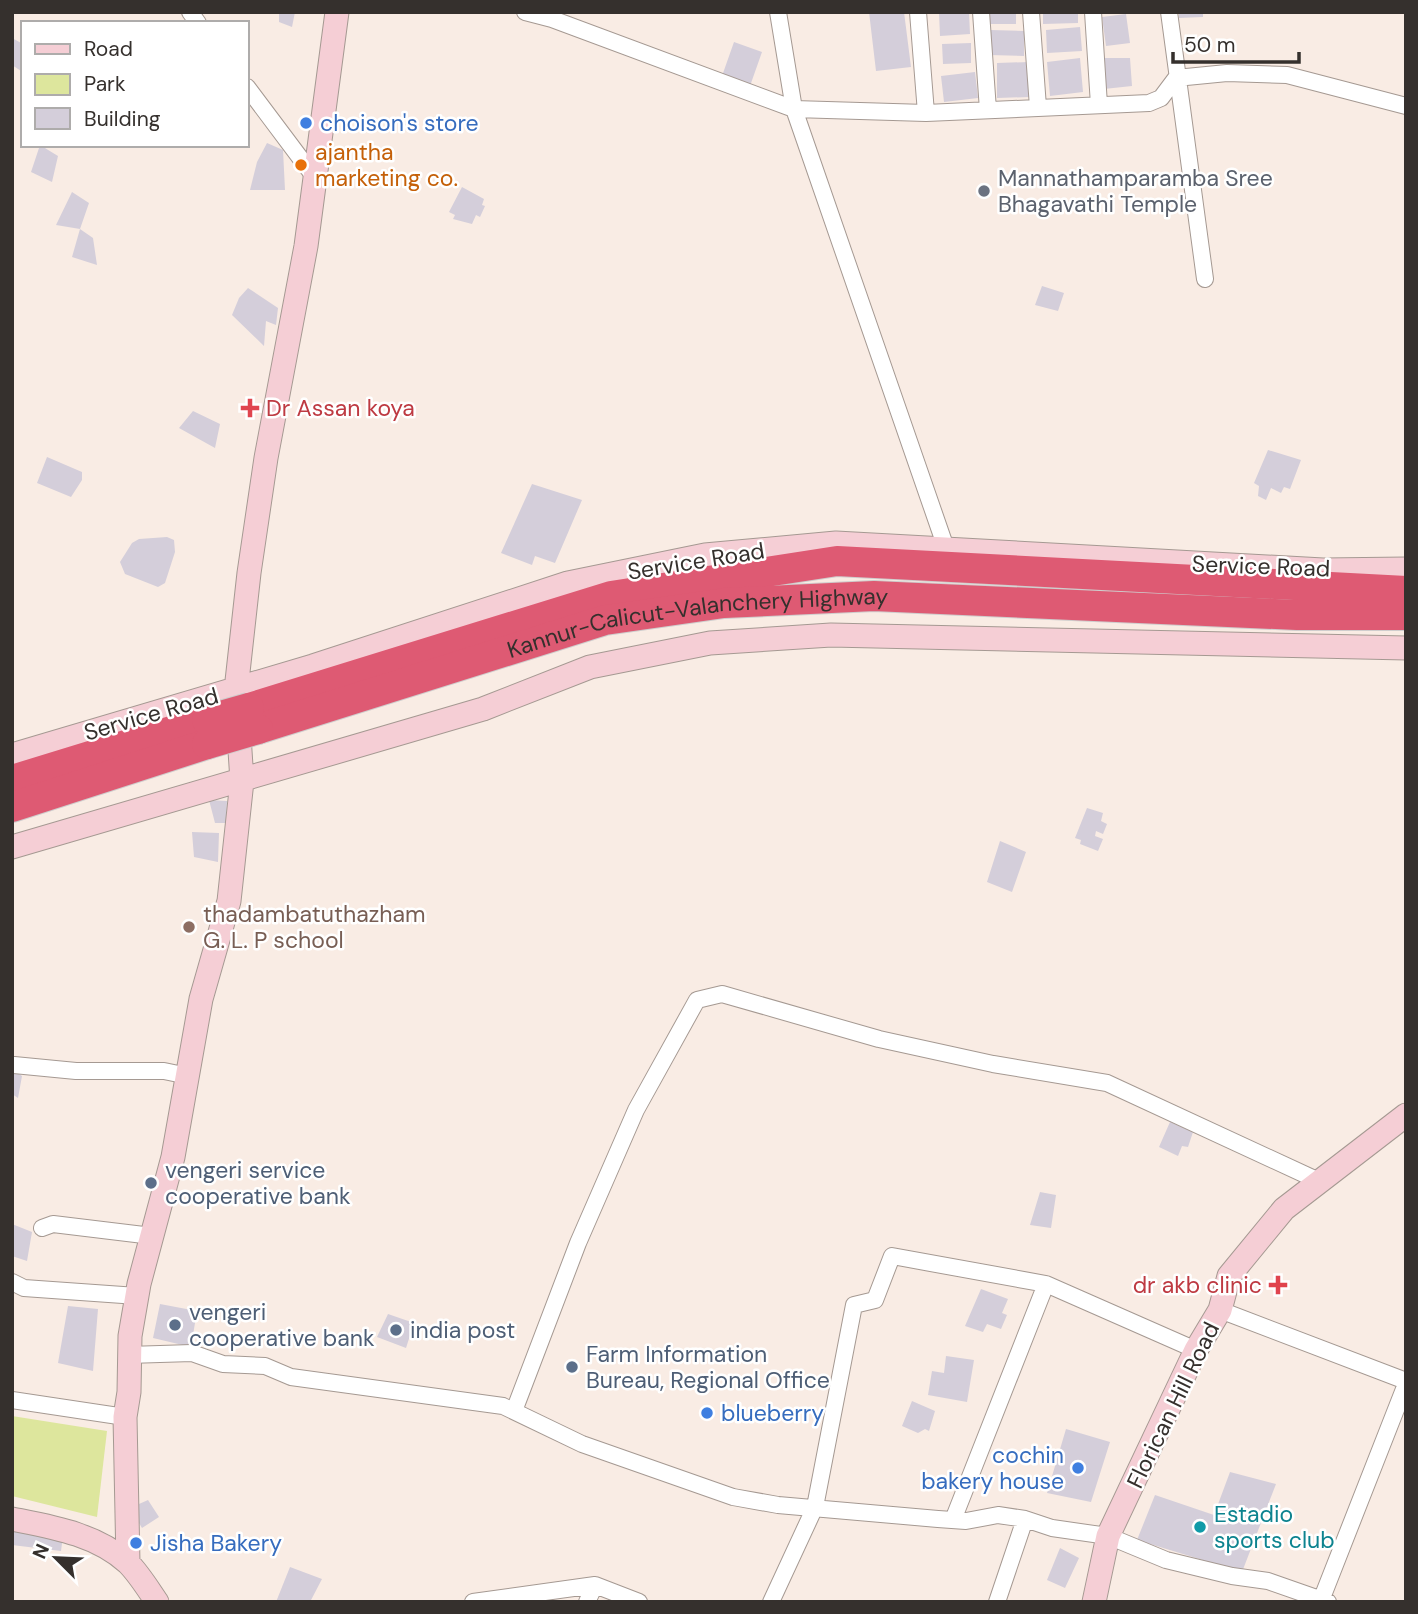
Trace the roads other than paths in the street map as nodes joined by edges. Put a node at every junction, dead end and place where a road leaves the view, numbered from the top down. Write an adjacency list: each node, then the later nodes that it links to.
1 (337, 12): 17 (street)
2 (525, 12): 14 (street)
3 (778, 12): 14 (street)
4 (918, 12): 16 (street)
5 (981, 12): 15 (street)
6 (1031, 12): 13 (street)
7 (1093, 12): 11 (street)
8 (1169, 12): 9 (street)
9 (1176, 78): 11 (street); 12 (street); 18 (street)
10 (248, 89): 17 (street)
11 (1099, 105): 13 (street)
12 (1406, 106)
13 (1038, 107): 15 (street)
14 (794, 108): 16 (street); 19 (street)
15 (988, 110): 16 (street)
16 (926, 113)
17 (316, 179): 24 (street)
18 (1205, 279)
19 (946, 548): 20 (street, Service Road); 24 (street, Service Road)
20 (1406, 569)
21 (1406, 591): 24 (highway)
22 (1406, 615): 24 (highway, Kannur-Calicut-Valanchery Highway)
23 (1406, 648): 28 (street)
24 (247, 709): 25 (highway, Kannur-Calicut-Valanchery Highway, bridge); 26 (street, Service Road); 28 (street)
25 (207, 732): 27 (highway); 29 (highway, Kannur-Calicut-Valanchery Highway)
26 (12, 755)
27 (12, 780)
28 (242, 781): 30 (street); 32 (street)
29 (12, 807)
30 (12, 846)
31 (14, 1065): 32 (street)
32 (188, 1076): 36 (street)
33 (1406, 1115): 34 (street, Florican Hill Road)
34 (1321, 1182): 40 (street, Florican Hill Road); 45 (street)
35 (42, 1228): 36 (street)
36 (152, 1236): 39 (street)
37 (12, 1282): 39 (street)
38 (1046, 1284): 41 (street); 47 (street); 49 (street)
39 (137, 1296): 42 (street)
40 (1220, 1310): 41 (street, Florican Hill Road); 43 (street)
41 (1196, 1350): 51 (street, Florican Hill Road)
42 (128, 1355): 45 (street); 46 (street)
43 (1406, 1382): 54 (street)
44 (12, 1400): 46 (street)
45 (514, 1411): 47 (street)
46 (125, 1417): 52 (street)
47 (815, 1507): 49 (street); 59 (street)
48 (12, 1519): 52 (street)
49 (953, 1520): 50 (street)
50 (1025, 1520): 51 (street); 60 (street)
51 (1108, 1536): 54 (street); 61 (street, Florican Hill Road)
52 (128, 1563): 55 (street)
53 (595, 1585): 56 (street); 57 (street); 58 (street)
54 (1325, 1600)
55 (157, 1602)
56 (473, 1602)
57 (587, 1602)
58 (639, 1602)
59 (771, 1602)
60 (997, 1602)
61 (1094, 1602)

